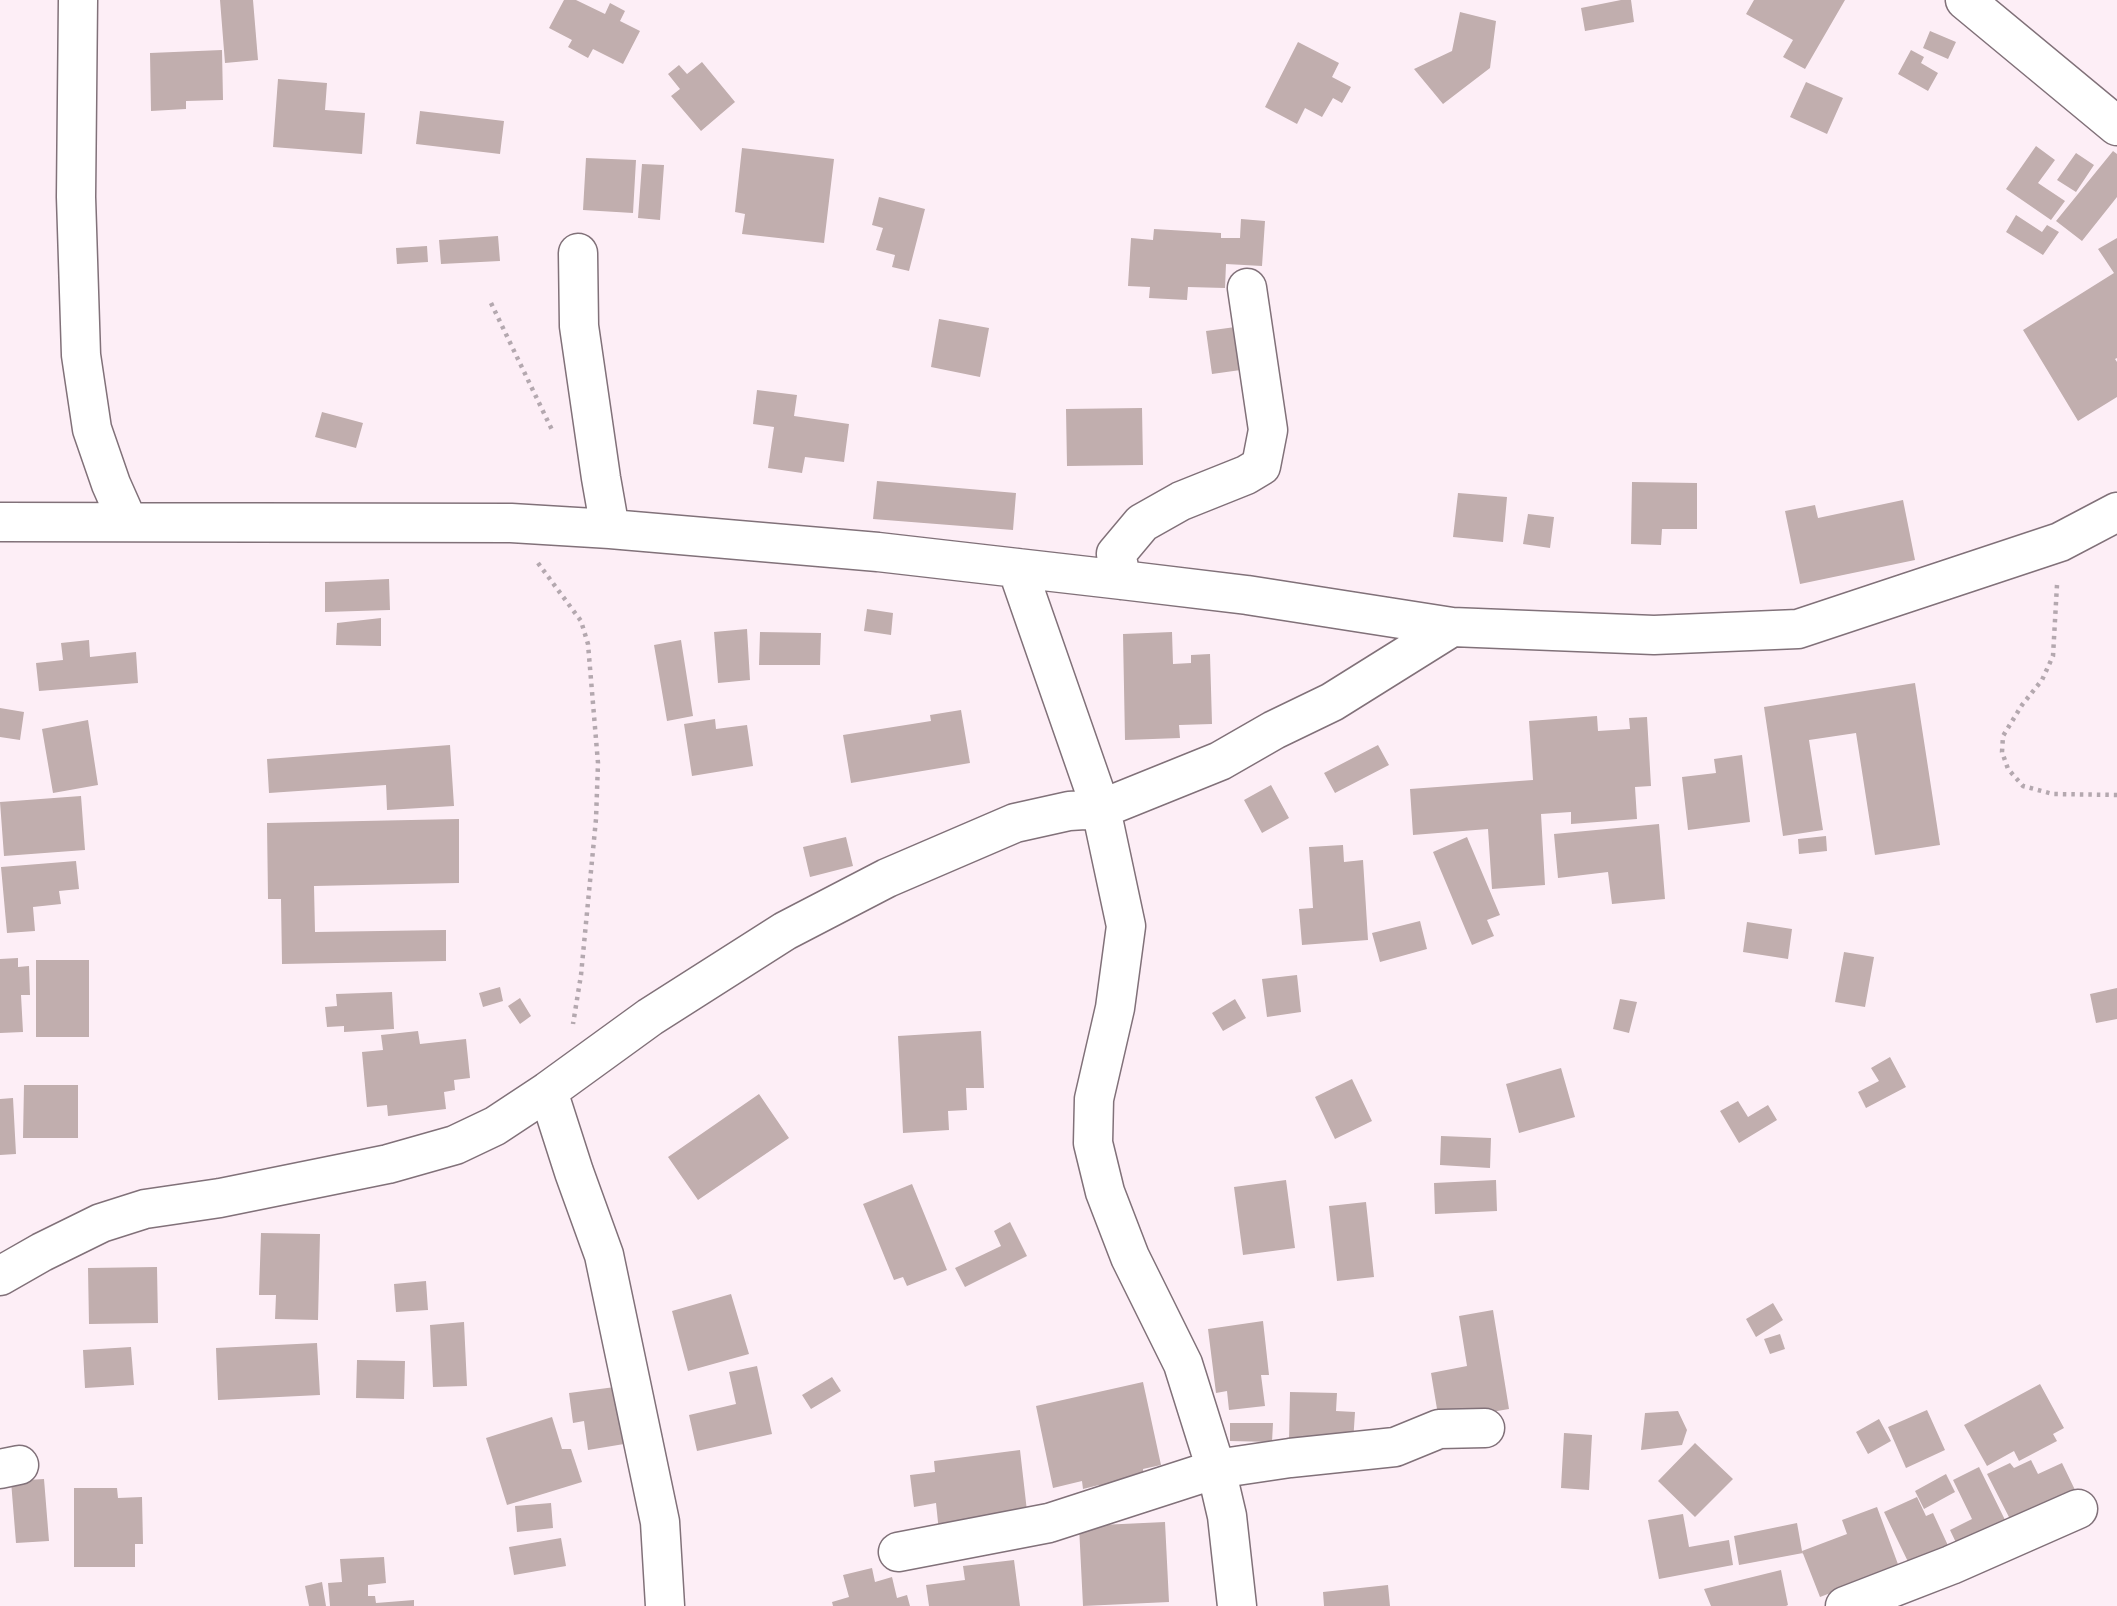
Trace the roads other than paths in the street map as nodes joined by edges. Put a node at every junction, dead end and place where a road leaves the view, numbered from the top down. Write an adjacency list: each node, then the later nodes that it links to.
1 (78, 0): 7 (street)
2 (1965, 0): 3 (street)
3 (2117, 126)
4 (578, 253): 9 (street)
5 (1247, 288): 11 (street)
6 (2117, 512): 12 (street)
7 (127, 520): 8 (street); 9 (street)
8 (0, 522)
9 (610, 529): 10 (street)
10 (1017, 568): 11 (street); 13 (street)
11 (1122, 580): 12 (street)
12 (1452, 627): 13 (street)
13 (1101, 808): 14 (street); 17 (street)
14 (556, 1085): 15 (street); 20 (street)
15 (0, 1276)
16 (1485, 1428): 17 (street)
17 (1216, 1469): 19 (street); 21 (street)
18 (2078, 1509): 22 (street)
19 (898, 1552)
20 (665, 1606)
21 (1237, 1606)
22 (1845, 1606)

